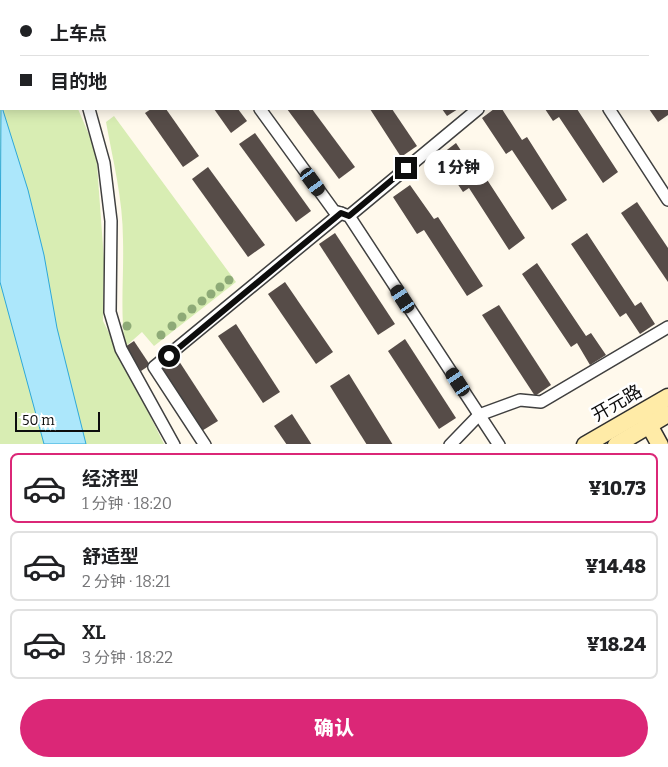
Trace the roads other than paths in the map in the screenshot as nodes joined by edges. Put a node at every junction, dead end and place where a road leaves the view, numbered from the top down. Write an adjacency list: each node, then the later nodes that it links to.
1 (89, 110): 12 (street)
2 (261, 110): 6 (street)
3 (477, 110): 6 (street)
4 (610, 110): 5 (street)
5 (668, 200)
6 (345, 214): 10 (street); 13 (street)
7 (668, 328): 10 (street)
8 (668, 396): 16 (main road, 开元路)
9 (668, 414): 11 (main road, 开元路)
10 (479, 415): 14 (street); 15 (street)
11 (649, 425): 17 (main road, 开元路); 18 (main road)
12 (174, 444)
13 (205, 444)
14 (450, 444)
15 (499, 444)
16 (585, 444)
17 (616, 444)
18 (660, 444)

